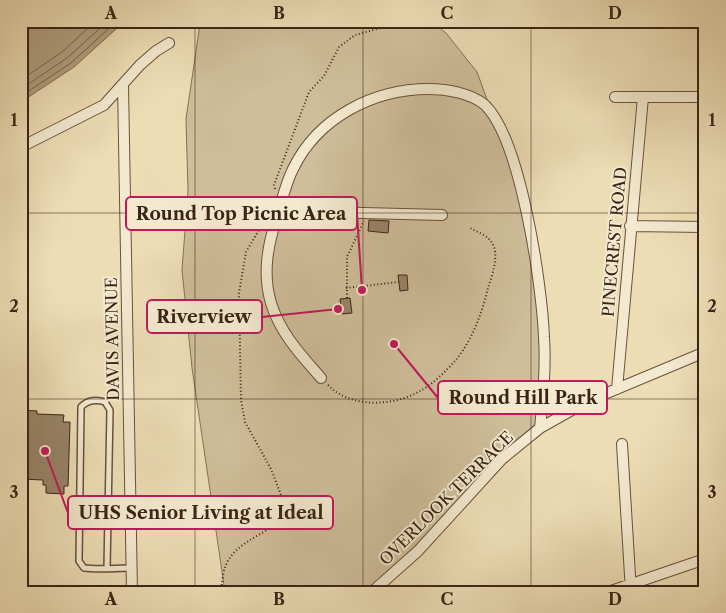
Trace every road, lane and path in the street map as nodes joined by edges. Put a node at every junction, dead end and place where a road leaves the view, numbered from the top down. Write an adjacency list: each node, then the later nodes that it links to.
1 (406, 21): 8 (path)
2 (169, 43): 3 (street)
3 (122, 85): 7 (street); 25 (street, DAVIS AVENUE)
4 (615, 97): 5 (street)
5 (643, 97): 6 (street); 12 (street, PINECREST ROAD)
6 (705, 97)
7 (21, 147)
8 (276, 194)
9 (368, 213): 10 (street); 11 (street); 16 (path)
10 (277, 215): 19 (street); 21 (street); 28 (path)
11 (442, 215)
12 (630, 226): 13 (street); 20 (street, PINECREST ROAD)
13 (705, 227)
14 (470, 228): 19 (path)
15 (399, 282): 16 (path)
16 (346, 288): 17 (path)
17 (347, 298)
18 (705, 352): 20 (street, OVERLOOK TERRACE)
19 (321, 378)
20 (617, 389): 21 (street, OVERLOOK TERRACE)
21 (540, 428): 29 (street, OVERLOOK TERRACE)
22 (622, 444): 26 (street)
23 (705, 559): 26 (street)
24 (107, 568): 24 (lane); 25 (lane)
25 (131, 568): 27 (street, DAVIS AVENUE)
26 (631, 588): 30 (street)
27 (132, 592)
28 (223, 592)
29 (372, 592)
30 (608, 592)

